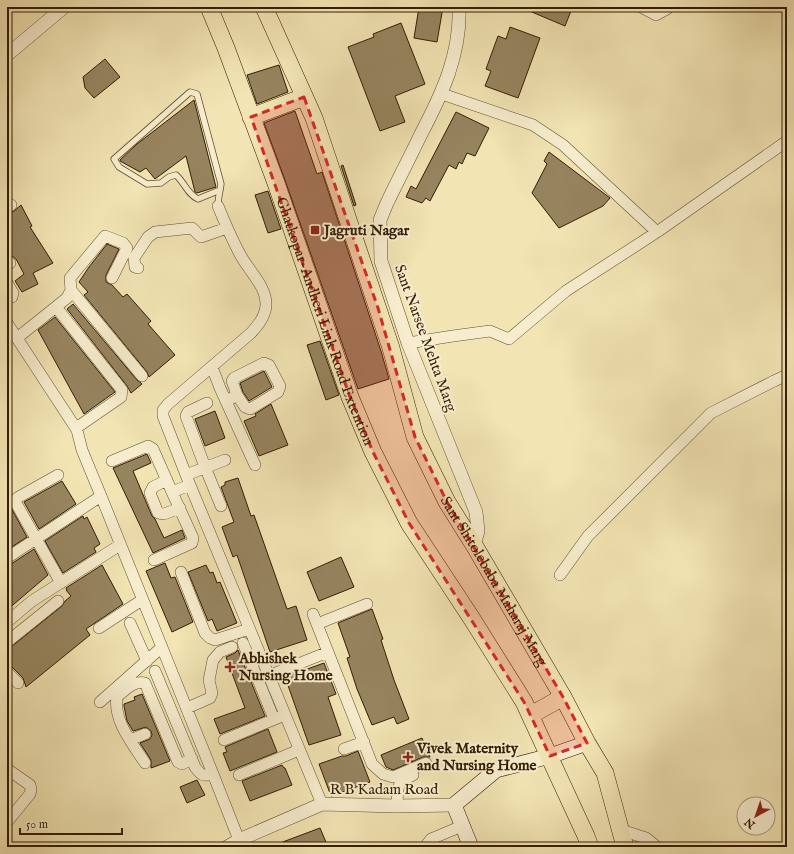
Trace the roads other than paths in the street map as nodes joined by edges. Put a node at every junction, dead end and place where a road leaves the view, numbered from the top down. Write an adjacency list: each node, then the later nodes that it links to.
1 (64, 7): 7 (street)
2 (209, 7): 10 (main road, Ghatkopar-Andheri Link Road Extention)
3 (264, 7): 9 (main road, Sant Shitolebaba Maharaj Marg)
4 (459, 7): 8 (street, Sant Narsee Mehta Marg)
5 (641, 7): 6 (street)
6 (667, 7)
7 (10, 51)
8 (442, 94): 15 (street); 24 (street, Sant Narsee Mehta Marg)
9 (304, 97): 10 (main road); 45 (main road, Sant Shitolebaba Maharaj Marg)
10 (252, 117): 74 (main road, Ghatkopar-Andheri Link Road Extention)
11 (787, 141): 15 (street)
12 (220, 190): 12 (lane); 13 (lane)
13 (218, 206): 14 (street)
14 (227, 228): 16 (street); 25 (street)
15 (658, 232): 24 (street)
16 (138, 268)
17 (112, 278): 19 (street)
18 (7, 283): 20 (street)
19 (71, 290): 21 (street); 27 (street)
20 (7, 299)
21 (56, 307): 23 (street); 31 (street)
22 (7, 323): 23 (street)
23 (17, 338): 31 (street)
24 (408, 343): 45 (street, Sant Narsee Mehta Marg)
25 (212, 367): 29 (street); 38 (street)
26 (787, 375): 49 (street)
27 (142, 376)
28 (237, 395): 28 (street); 29 (street)
29 (226, 401): 34 (street)
30 (207, 404): 35 (street)
31 (76, 428): 40 (street)
32 (225, 460): 35 (street)
33 (112, 461): 37 (street)
34 (256, 465)
35 (205, 467): 38 (street); 41 (street)
36 (58, 475): 43 (street)
37 (167, 480): 39 (street); 42 (street)
38 (188, 480): 39 (street); 59 (street)
39 (172, 492): 42 (street)
40 (100, 496): 43 (street); 44 (street)
41 (221, 506)
42 (180, 508): 47 (street)
43 (37, 538): 46 (street); 50 (street)
44 (120, 545): 50 (street); 51 (street)
45 (474, 545): 71 (main road, Sant Shitolebaba Maharaj Marg)
46 (7, 558)
47 (154, 560)
48 (181, 572): 59 (street)
49 (560, 575)
50 (60, 583): 52 (street)
51 (142, 600): 58 (street); 63 (street)
52 (32, 601): 55 (street); 56 (street)
53 (58, 602): 55 (street)
54 (367, 604): 65 (street)
55 (43, 614): 60 (street)
56 (10, 620): 60 (street)
57 (130, 623): 66 (street)
58 (99, 628)
59 (249, 629): 69 (street)
60 (22, 630): 61 (street)
61 (7, 642)
62 (243, 643): 75 (street)
63 (162, 647): 66 (street); 73 (street)
64 (232, 648): 73 (street)
65 (328, 652): 69 (street); 79 (street)
66 (147, 661): 72 (street)
67 (155, 671): 84 (street)
68 (7, 672): 70 (street)
69 (268, 676): 75 (street)
70 (18, 683)
71 (563, 697): 74 (main road); 80 (main road, Sant Shitolebaba Maharaj Marg)
72 (100, 702)
73 (187, 708): 88 (street)
74 (531, 715): 83 (main road)
75 (280, 717): 78 (street); 82 (street)
76 (145, 734): 77 (street)
77 (130, 740): 84 (street); 85 (street)
78 (224, 740)
79 (364, 742): 81 (street); 91 (street)
80 (587, 743): 83 (main road); 97 (main road, Sant Shitolebaba Maharaj Marg)
81 (344, 749)
82 (299, 750): 90 (street); 92 (street)
83 (550, 756): 93 (main road); 102 (main road)
84 (192, 759): 88 (street)
85 (145, 763)
86 (426, 763): 91 (street)
87 (7, 769): 95 (street)
88 (214, 774): 98 (street)
89 (416, 774): 91 (street)
90 (239, 775)
91 (399, 779): 94 (street)
92 (322, 804): 94 (street, R B Kadam Road); 98 (street, R B Kadam Road)
93 (454, 805): 94 (street, R B Kadam Road); 96 (main road)
94 (397, 806)
95 (7, 822)
96 (462, 826): 100 (street); 101 (main road)
97 (620, 830): 103 (main road, Sant Shitolebaba Maharaj Marg); 104 (street)
98 (239, 840): 99 (street, R B Kadam Road)
99 (227, 847)
100 (425, 847)
101 (471, 847)
102 (590, 847)
103 (625, 847)
104 (657, 847)

